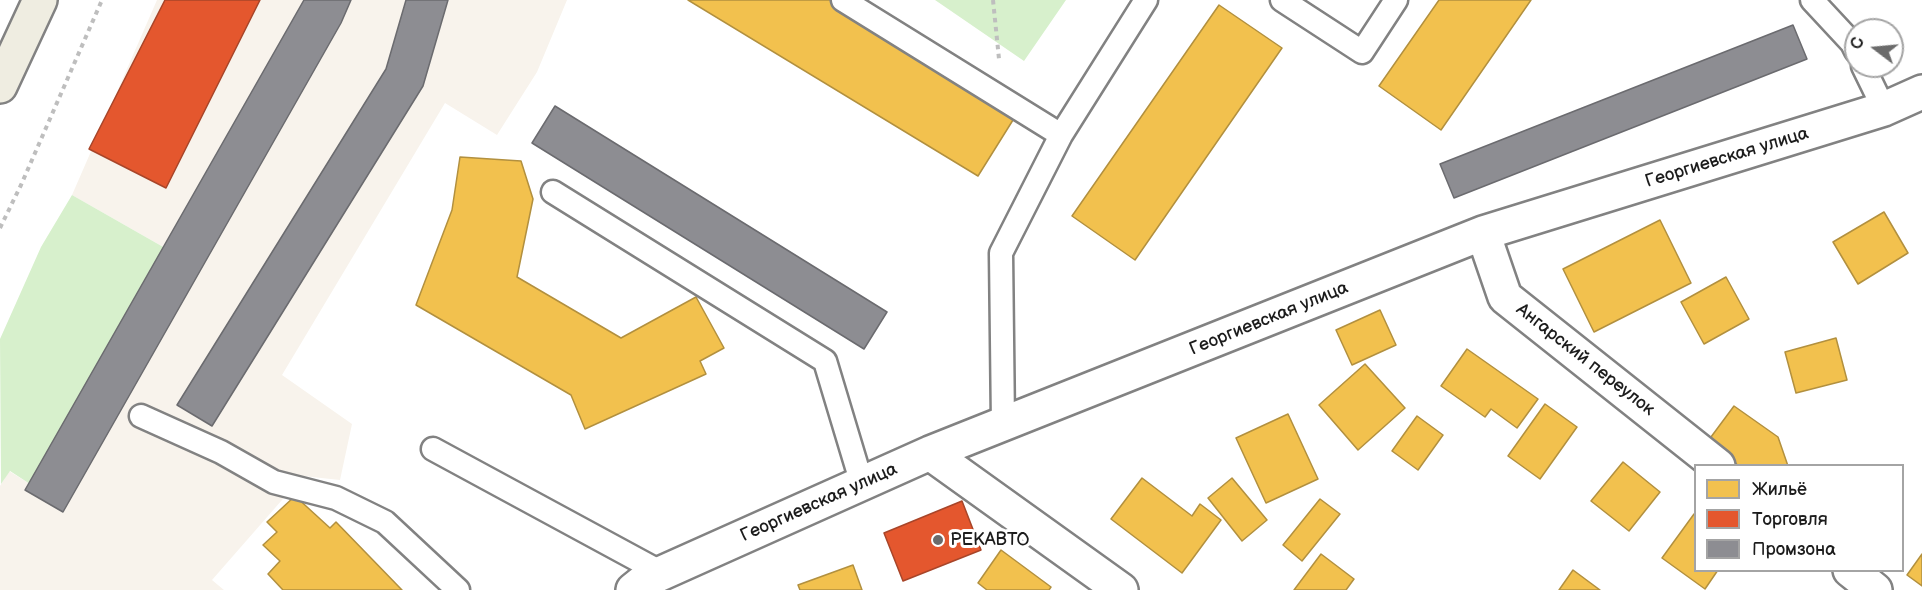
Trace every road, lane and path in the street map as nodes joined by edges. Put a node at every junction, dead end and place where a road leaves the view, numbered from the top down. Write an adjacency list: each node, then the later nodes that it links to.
1 (40, 0): 11 (main road)
2 (102, 0): 17 (path)
3 (843, 0): 13 (lane)
4 (993, 0): 13 (path)
5 (1146, 0): 15 (lane)
6 (1282, 0): 7 (lane)
7 (1396, 0)
8 (1812, 0): 9 (lane)
9 (1844, 34)
10 (1869, 78): 14 (lane)
11 (0, 86)
12 (1922, 92): 14 (street, Георгиевская улица)
13 (1003, 99): 15 (lane)
14 (1884, 109): 18 (street, Георгиевская улица)
15 (1061, 135): 20 (lane)
16 (553, 192): 24 (lane)
17 (0, 228)
18 (1483, 233): 20 (street, Георгиевская улица); 23 (street, Ангарский переулок)
19 (141, 416): 27 (lane)
20 (1003, 425): 22 (street, Георгиевская улица)
21 (433, 449): 26 (lane)
22 (930, 453): 24 (street, Георгиевская улица); 29 (street)
23 (1717, 464)
24 (862, 484): 26 (street, Георгиевская улица)
25 (1852, 572): 30 (street)
26 (663, 573): 28 (street, Георгиевская улица)
27 (458, 590)
28 (633, 590)
29 (1121, 590)
30 (1875, 590)

